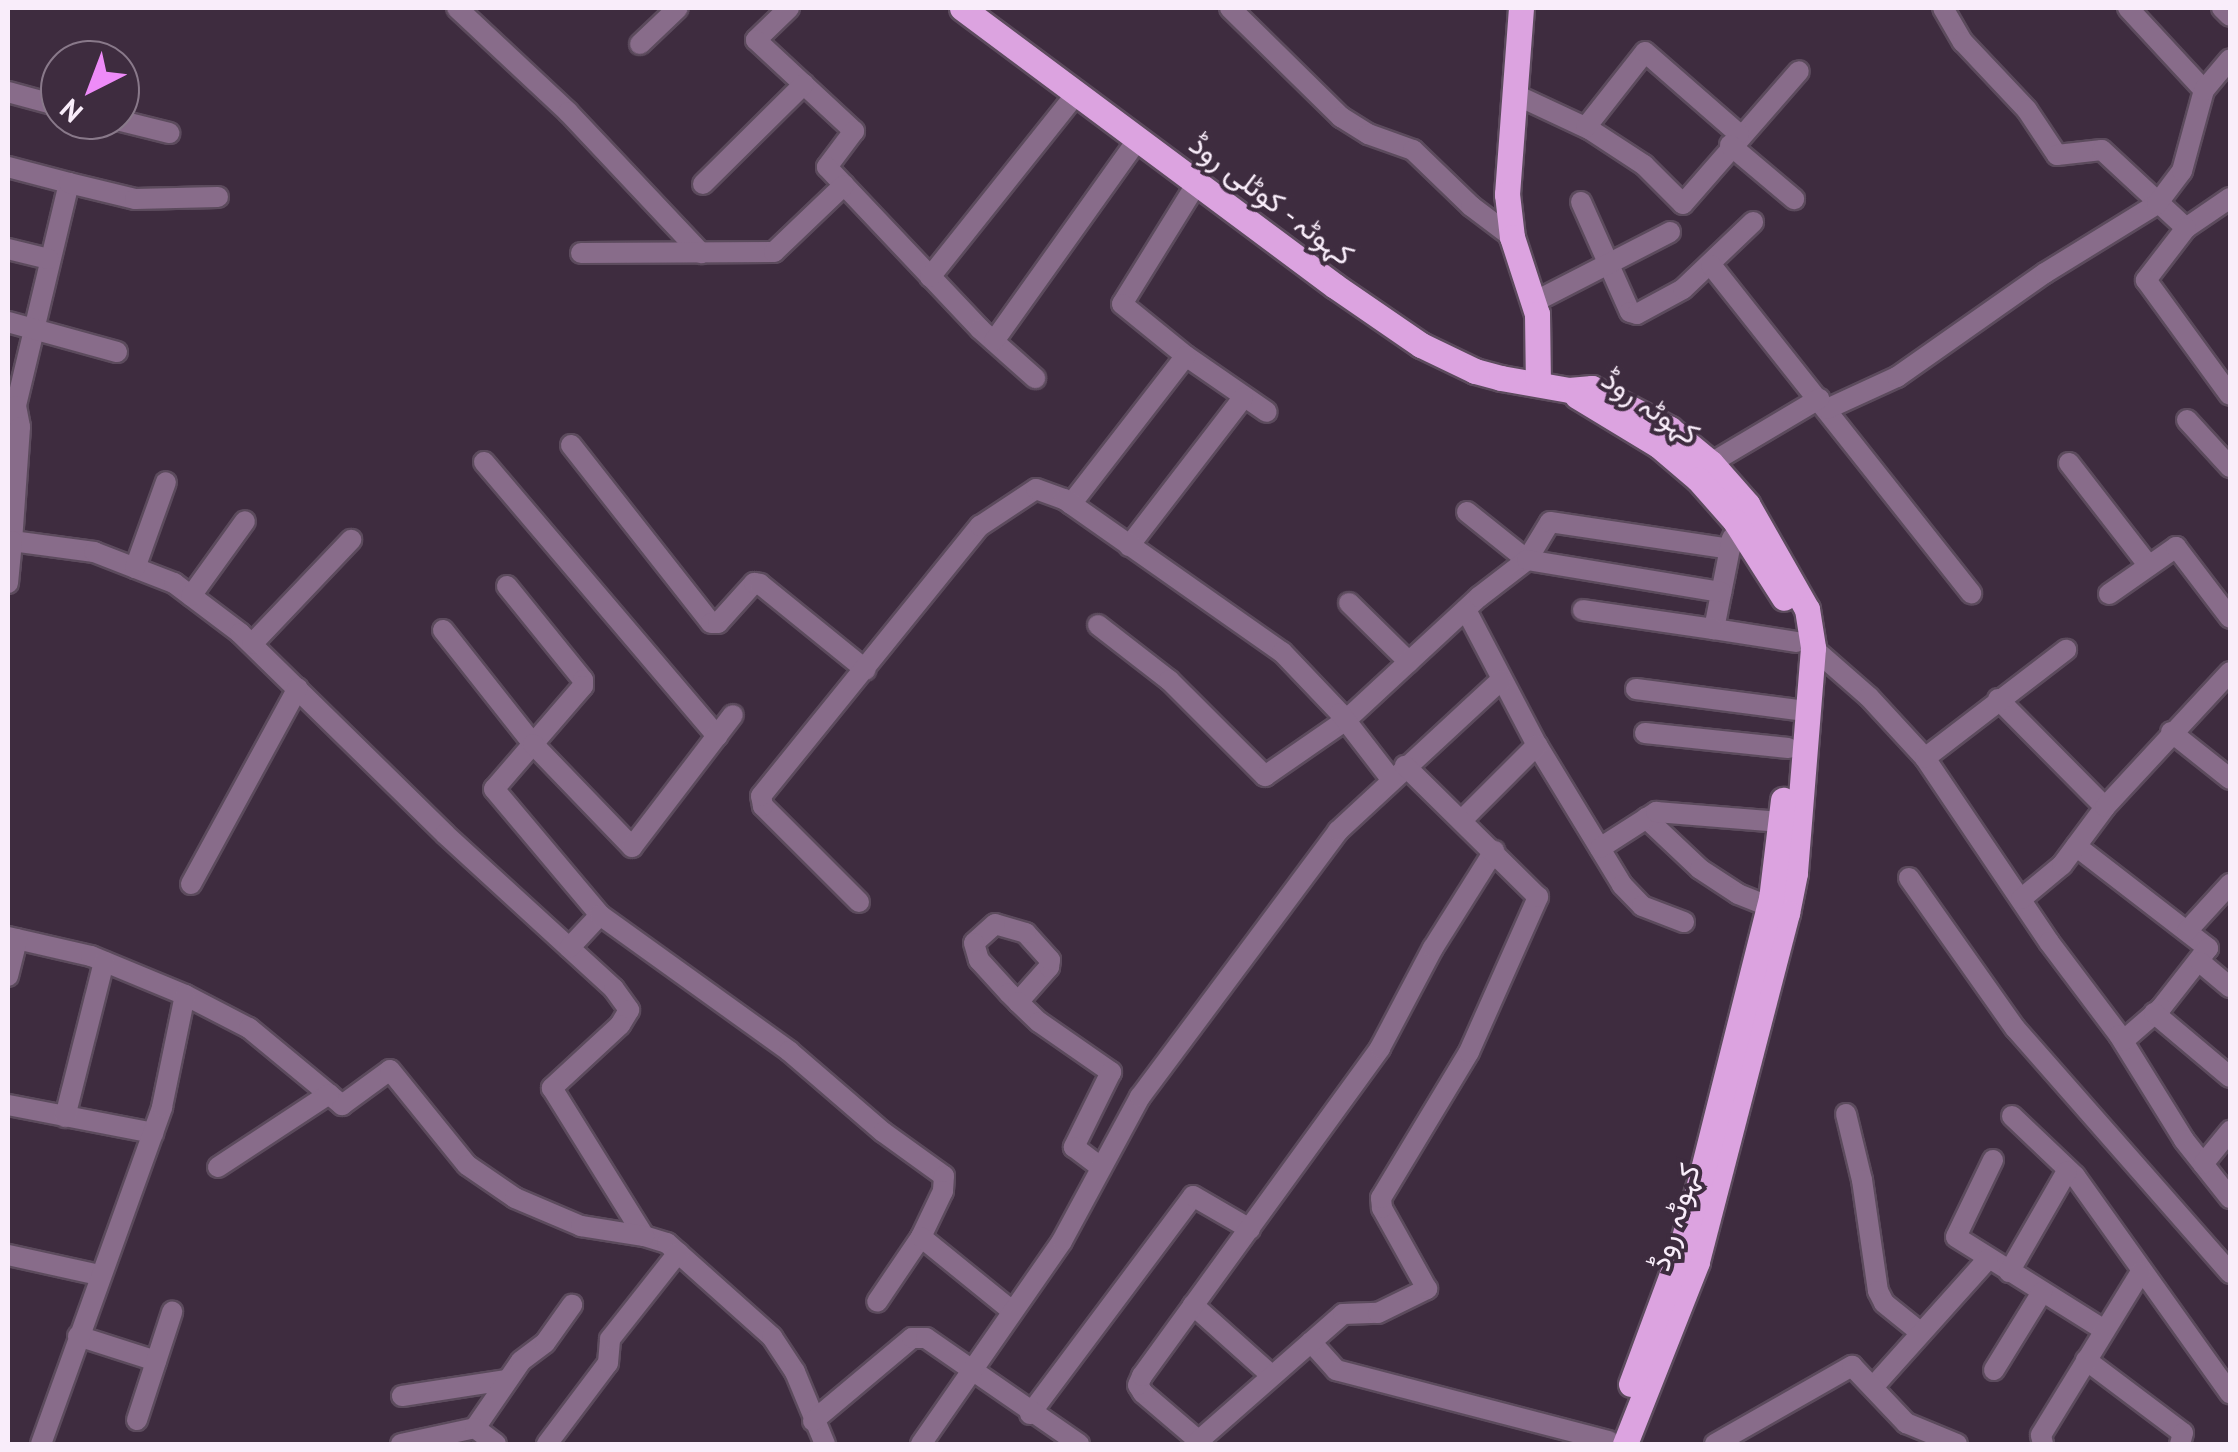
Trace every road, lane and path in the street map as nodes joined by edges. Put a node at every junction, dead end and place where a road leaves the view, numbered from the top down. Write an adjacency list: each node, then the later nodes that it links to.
1 (457, 8): 41 (street)
2 (678, 8): 11 (street)
3 (789, 8): 14 (street)
4 (962, 8): 17 (main road, کہوٹہ - کوٹلی روڈ)
5 (1230, 8): 38 (street)
6 (1521, 8): 18 (main road)
7 (1943, 8): 34 (street)
8 (2128, 8): 15 (street)
9 (2222, 8): 10 (street)
10 (2230, 16)
11 (640, 44)
12 (2230, 59): 15 (street)
13 (1799, 71): 24 (street)
14 (804, 84): 28 (street); 29 (street)
15 (2204, 90): 34 (street)
16 (8, 92): 19 (street)
17 (1076, 93): 23 (main road, کہوٹہ - کوٹلی روڈ); 45 (street)
18 (1514, 94): 21 (street); 38 (main road)
19 (40, 101)
20 (140, 126): 22 (street)
21 (1586, 127): 24 (street); 24 (street)
22 (169, 133)
23 (1138, 139): 27 (main road, کہوٹہ - کوٹلی روڈ); 49 (street)
24 (1735, 140): 31 (street)
25 (8, 167): 26 (street)
26 (69, 183): 30 (street); 42 (street)
27 (1197, 183): 51 (street); 53 (main road, کہوٹہ - کوٹلی روڈ)
28 (703, 184)
29 (844, 185): 41 (street); 45 (street)
30 (218, 197)
31 (1794, 200)
32 (2230, 200): 36 (street)
33 (1581, 202): 43 (street)
34 (2157, 204): 36 (street); 58 (street)
35 (1753, 222): 44 (street)
36 (2186, 228): 55 (street)
37 (1670, 232): 43 (street)
38 (1512, 237): 46 (main road)
39 (8, 248): 42 (street)
40 (581, 253): 41 (street)
41 (701, 253)
42 (49, 258): 48 (street)
43 (1609, 264): 44 (street); 46 (street)
44 (1711, 265): 58 (street)
45 (930, 277): 49 (street)
46 (1534, 302): 53 (main road)
47 (8, 322): 48 (street)
48 (31, 328): 50 (street); 57 (street)
49 (994, 341): 52 (street)
50 (117, 352)
51 (1186, 356): 56 (street); 68 (street)
52 (1035, 378)
53 (1538, 382): 54 (main road, کہوٹہ - کوٹلی روڈ)
54 (1569, 390): 64 (main road, کہوٹہ روڈ); 71 (main road, کہوٹہ روڈ)
55 (2230, 395)
56 (1244, 398): 59 (street); 74 (street)
57 (12, 404): 67 (street)
58 (1823, 404): 64 (street); 82 (street)
59 (1267, 412)
60 (2187, 420): 65 (street)
61 (571, 445): 96 (street)
62 (484, 462): 108 (street)
63 (2069, 463): 77 (street)
64 (1711, 464): 93 (main road, کہوٹہ روڈ)
65 (2230, 468)
66 (166, 482): 78 (street)
67 (12, 483): 73 (street)
68 (1070, 504): 74 (street); 96 (street)
69 (1467, 512): 76 (street)
70 (245, 521): 84 (street)
71 (1735, 521): 75 (street); 93 (main road, کہوٹہ روڈ)
72 (351, 540): 92 (street)
73 (12, 541): 78 (street); 79 (street)
74 (1129, 546): 105 (street)
75 (1730, 549): 76 (street); 81 (street)
76 (1527, 560): 81 (street); 86 (street)
77 (2149, 566): 83 (street); 88 (street)
78 (135, 568): 84 (street)
79 (8, 583)
80 (508, 586): 109 (street)
81 (1721, 592): 90 (street)
82 (1971, 593)
83 (2109, 594)
84 (191, 596): 92 (street)
85 (1349, 604): 95 (street)
86 (1466, 610): 95 (street); 98 (street)
87 (1583, 610): 90 (street)
88 (2230, 618)
89 (1098, 625): 105 (street)
90 (1714, 629): 93 (street)
91 (443, 630): 109 (street)
92 (252, 644): 99 (street)
93 (1804, 645): 103 (main road, کہوٹہ روڈ); 112 (street)
94 (2066, 650): 102 (street)
95 (1409, 662): 105 (street)
96 (866, 670): 126 (street)
97 (2230, 672): 101 (street)
98 (1501, 680): 110 (street); 113 (street)
99 (298, 688): 123 (street); 132 (street)
100 (1636, 688): 103 (street)
101 (2222, 695): 106 (street)
102 (1998, 699): 112 (street); 115 (street)
103 (1798, 710): 111 (main road, کہوٹہ روڈ); 127 (main road, کہوٹہ روڈ)
104 (733, 715): 108 (street)
105 (1346, 720): 113 (street)
106 (2171, 732): 114 (street); 115 (street)
107 (1645, 733): 111 (street)
108 (717, 736): 109 (street)
109 (534, 744): 128 (street)
110 (1536, 744): 117 (street); 120 (street)
111 (1788, 748): 118 (main road, کہوٹہ روڈ)
112 (1925, 758): 125 (street)
113 (1398, 772): 117 (street); 152 (street)
114 (2230, 779)
115 (2105, 808): 119 (street)
116 (1646, 818): 118 (street); 120 (street); 127 (street)
117 (1462, 820): 121 (street)
118 (1781, 822): 127 (main road, کہوٹہ روڈ)
119 (2076, 846): 125 (street); 130 (street)
120 (1600, 848): 129 (street)
121 (1494, 851): 155 (street); 174 (street)
122 (1910, 878): 163 (street)
123 (192, 884)
124 (2230, 884): 130 (street)
125 (2020, 898): 140 (street)
126 (859, 902)
127 (1778, 911): 190 (main road, کہوٹہ روڈ)
128 (600, 915): 132 (street); 157 (street)
129 (1684, 922)
130 (2187, 932): 134 (street)
131 (12, 938): 133 (street); 135 (street)
132 (568, 948): 156 (street)
133 (104, 962): 137 (street); 145 (street)
134 (2200, 962): 136 (street); 139 (street)
135 (8, 976)
136 (2230, 987)
137 (185, 994): 142 (street); 148 (street)
138 (1018, 1002): 152 (street)
139 (2154, 1013): 140 (street); 141 (street)
140 (2123, 1041): 150 (street)
141 (2230, 1077)
142 (329, 1094): 151 (street); 156 (street)
143 (8, 1106): 145 (street)
144 (1846, 1114): 172 (street)
145 (66, 1116): 148 (street)
146 (2012, 1116): 153 (street)
147 (2230, 1131): 150 (street)
148 (153, 1134): 164 (street)
149 (1993, 1160): 160 (street)
150 (2203, 1164): 154 (street)
151 (218, 1167)
152 (1101, 1167): 169 (street)
153 (2067, 1171): 161 (street); 162 (street)
154 (2230, 1198)
155 (1250, 1229): 168 (street); 184 (street)
156 (644, 1236): 158 (street)
157 (921, 1238): 166 (street); 169 (street)
158 (678, 1254): 186 (street); 194 (street)
159 (8, 1255): 164 (street)
160 (1988, 1259): 161 (street); 172 (street)
161 (2009, 1272): 165 (street)
162 (2142, 1272): 171 (street); 182 (street)
163 (2230, 1273)
164 (99, 1275): 173 (street)
165 (2042, 1292): 171 (street); 178 (street)
166 (877, 1302)
167 (572, 1305): 180 (street)
168 (1193, 1305): 179 (street); 189 (street)
169 (1012, 1311): 177 (street)
170 (172, 1312): 176 (street)
171 (2104, 1330): 175 (street)
172 (1920, 1332): 181 (street)
173 (78, 1336): 176 (street); 191 (street)
174 (1311, 1342): 179 (street); 190 (street)
175 (2086, 1360): 199 (street); 200 (street)
176 (156, 1361): 185 (street)
177 (970, 1370): 184 (street); 186 (street); 196 (street)
178 (1994, 1370)
179 (1272, 1376): 189 (street)
180 (507, 1380): 183 (street); 187 (street)
181 (1874, 1386): 188 (street); 198 (street)
182 (2230, 1392)
183 (402, 1396)
184 (1030, 1414): 197 (street)
185 (137, 1420)
186 (813, 1421): 195 (street)
187 (475, 1428): 192 (street); 193 (street)
188 (1731, 1441)
189 (1197, 1443)
190 (1614, 1443)
191 (41, 1444)
192 (401, 1444)
193 (496, 1444)
194 (548, 1444)
195 (825, 1444)
196 (920, 1444)
197 (1080, 1444)
198 (1958, 1444)
199 (2042, 1444)
200 (2180, 1444)

